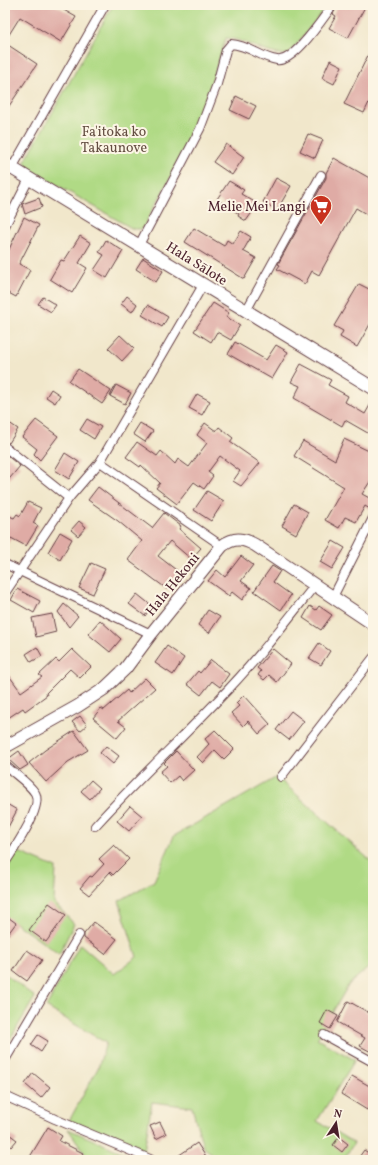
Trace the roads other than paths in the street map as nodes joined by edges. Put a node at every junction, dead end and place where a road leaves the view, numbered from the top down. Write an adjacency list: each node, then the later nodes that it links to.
1 (105, 5): 3 (street)
2 (332, 5): 7 (street)
3 (8, 166): 5 (street, Hala Sālote)
4 (321, 175): 9 (street)
5 (29, 179): 6 (street); 7 (street, Hala Sālote)
6 (5, 226)
7 (139, 245): 8 (street, Hala Sālote)
8 (203, 285): 9 (street, Hala Sālote); 12 (street)
9 (246, 310): 10 (street, Hala Sālote)
10 (373, 388)
11 (5, 447): 13 (street)
12 (100, 462): 13 (street); 15 (street)
13 (69, 498): 17 (street)
14 (373, 518): 20 (street)
15 (222, 546): 18 (street, Hala Hekoni); 22 (street, Hala Hekoni)
16 (5, 564): 17 (street)
17 (19, 570): 19 (street); 22 (street)
18 (315, 585): 20 (street, Hala Hekoni); 27 (street)
19 (5, 593)
20 (333, 597): 21 (street, Hala Hekoni)
21 (373, 624)
22 (150, 634): 24 (street, Hala Hekoni)
23 (373, 658): 26 (street)
24 (5, 747)
25 (5, 765): 28 (street)
26 (281, 776)
27 (95, 826)
28 (5, 864)
29 (79, 935): 31 (street)
30 (324, 1035): 32 (street)
31 (5, 1060)
32 (373, 1062)
33 (5, 1096): 34 (street)
34 (150, 1158)

